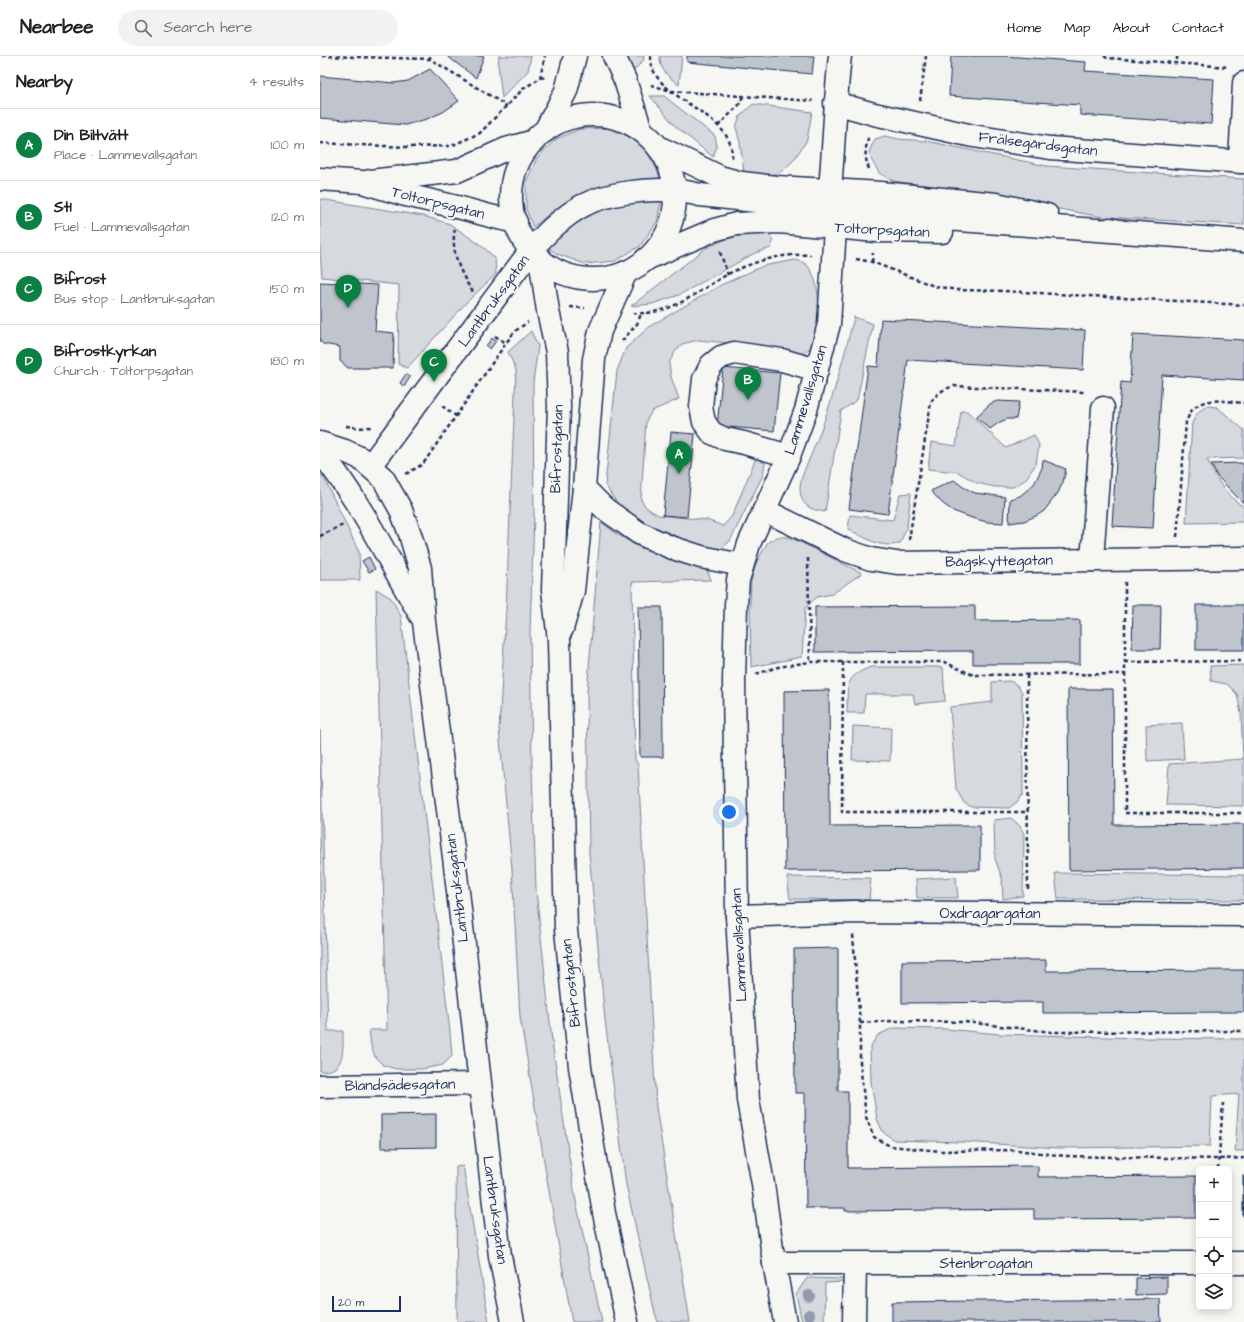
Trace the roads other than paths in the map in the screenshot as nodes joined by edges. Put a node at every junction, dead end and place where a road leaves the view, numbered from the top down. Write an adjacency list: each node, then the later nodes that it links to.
1 (574, 56): 7 (street)
2 (614, 56): 6 (street)
3 (840, 56): 5 (street)
4 (1244, 83): 9 (street)
5 (835, 103): 9 (street, Frälsegårdsgatan); 12 (street)
6 (641, 130): 7 (street); 8 (street)
7 (540, 136): 11 (street, Toltorpsgatan); 14 (street)
8 (658, 147): 12 (street, Toltorpsgatan); 13 (street)
9 (1242, 162)
10 (320, 179): 11 (street, Toltorpsgatan)
11 (362, 182): 14 (street, Toltorpsgatan)
12 (830, 189): 16 (street, Toltorpsgatan)
13 (675, 191): 16 (street, Lantbruksgatan); 18 (street, Lantbruksgatan); 19 (street)
14 (516, 222): 18 (street)
15 (835, 228): 16 (street, Toltorpsgatan); 19 (street, Toltorpsgatan); 21 (street, Lammevallsgatan)
16 (1124, 232): 17 (street, Toltorpsgatan)
17 (1244, 240)
18 (536, 254): 20 (street); 26 (street, Lantbruksgatan); 33 (street, Bifrostgatan)
19 (646, 260): 20 (street)
20 (626, 272): 27 (street, Bifrostgatan)
21 (817, 370): 25 (street, Lammevallsgatan); 25 (street)
22 (1103, 408): 30 (street)
23 (320, 443): 26 (street, Lantbruksgatan)
24 (320, 451): 32 (street)
25 (789, 456): 28 (street, Lammevallsgatan)
26 (370, 466): 32 (street, Lantbruksgatan)
27 (584, 488): 31 (street); 33 (street, Bifrostgatan)
28 (764, 510): 30 (street, Bågskyttegatan); 31 (street, Lammevallsgatan)
29 (1244, 558): 30 (street, Bågskyttegatan)
30 (1092, 560)
31 (742, 565): 35 (street, Lammevallsgatan)
32 (424, 622): 36 (street, Lantbruksgatan)
33 (559, 640): 44 (street, Bifrostgatan)
34 (1244, 915): 35 (street, Oxdragargatan)
35 (737, 916): 39 (street, Lammevallsgatan)
36 (479, 1084): 37 (street, Blandsädesgatan); 43 (street, Lantbruksgatan)
37 (320, 1086)
38 (1196, 1262): 42 (street, Stenbrogatan)
39 (774, 1263): 42 (street, Stenbrogatan); 45 (street, Lammevallsgatan)
40 (1232, 1263): 41 (street)
41 (1244, 1263)
42 (854, 1264): 46 (street)
43 (513, 1322)
44 (627, 1322)
45 (785, 1322)
46 (854, 1322)

